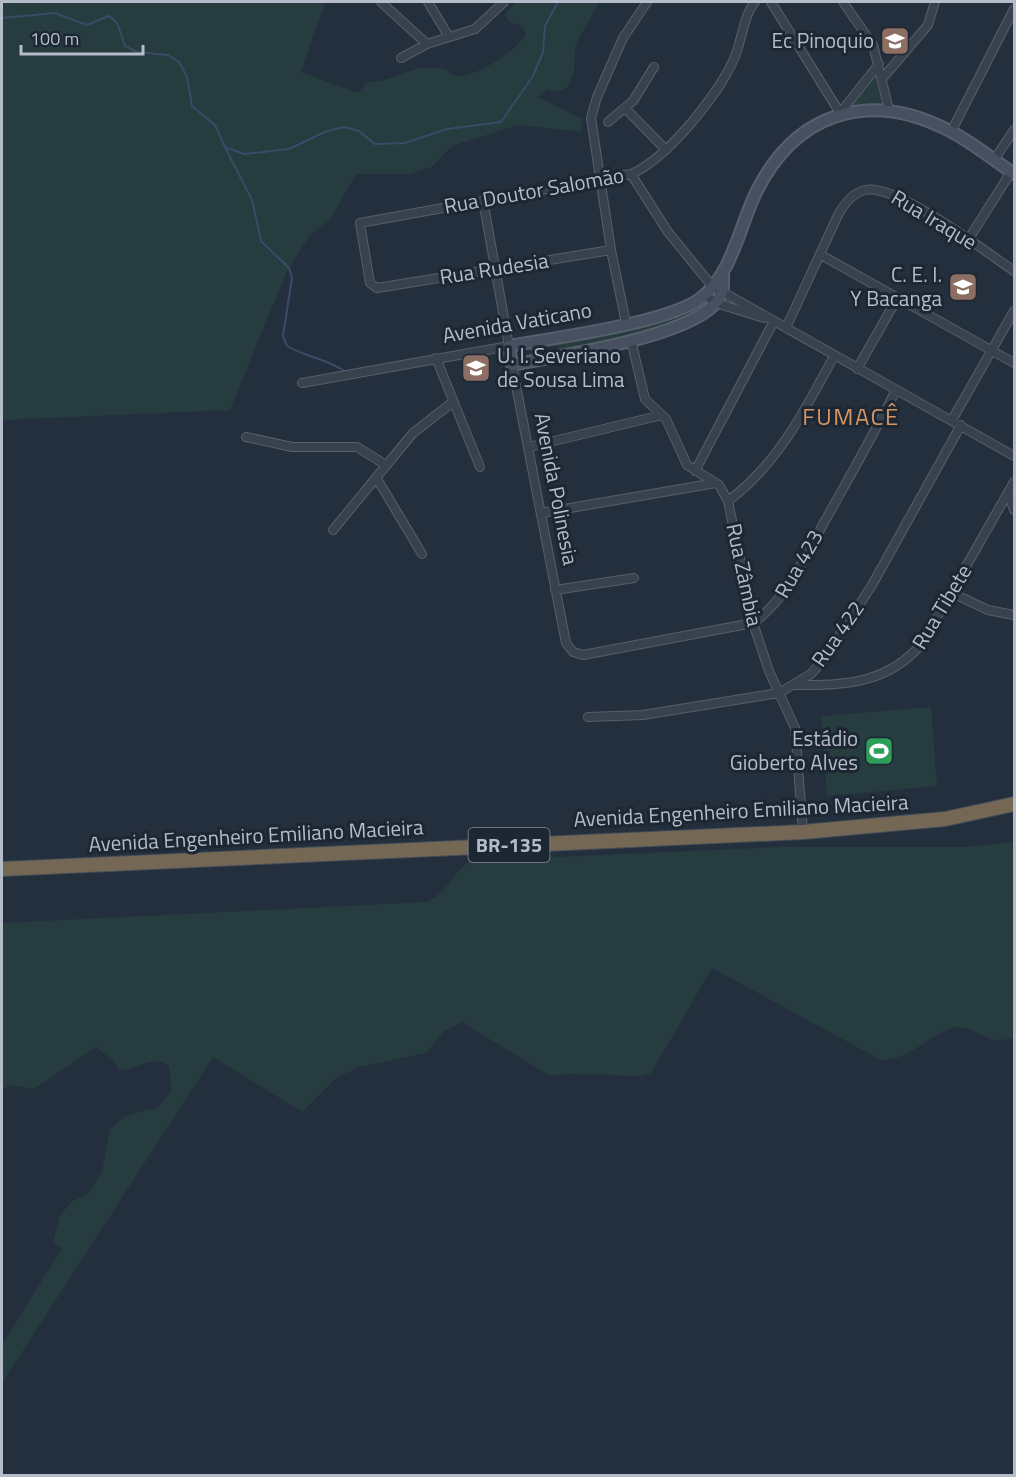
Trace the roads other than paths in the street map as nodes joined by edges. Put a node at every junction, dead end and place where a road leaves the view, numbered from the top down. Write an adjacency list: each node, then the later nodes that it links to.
1 (381, 2): 11 (street)
2 (428, 2): 10 (street)
3 (504, 2): 10 (street)
4 (647, 2): 26 (street)
5 (755, 2): 22 (street, Rua Doutor Salomão)
6 (771, 2): 18 (street)
7 (935, 2): 15 (street)
8 (847, 3): 13 (street)
9 (1014, 9): 21 (street)
10 (448, 37): 11 (street)
11 (427, 44): 12 (street)
12 (401, 58)
13 (879, 64): 15 (street); 18 (street)
14 (654, 67): 16 (street)
15 (882, 79): 17 (street)
16 (625, 108): 19 (street); 22 (street)
17 (889, 110): 18 (street, Avenida Vaticano); 21 (street, Avenida Vaticano)
18 (840, 113): 33 (street, Avenida Vaticano)
19 (608, 122)
20 (1014, 130): 23 (street)
21 (951, 132): 23 (street, Avenida Vaticano)
22 (666, 150): 25 (street, Rua Doutor Salomão)
23 (994, 160): 24 (street, Avenida Vaticano)
24 (1013, 173): 28 (street)
25 (631, 174): 26 (street, Rua Doutor Salomão); 35 (street)
26 (600, 179): 27 (street, Rua Doutor Salomão); 29 (street)
27 (483, 200): 31 (street, Avenida Polinesia); 34 (street, Rua Doutor Salomão)
28 (968, 240): 30 (street, Rua Iraque); 32 (street, Rua Iraque)
29 (611, 250): 31 (street, Rua Rudesia); 41 (street)
30 (821, 255): 37 (street); 42 (street, Rua Iraque)
31 (495, 270): 34 (street, Rua Rudesia); 45 (street, Avenida Polinesia)
32 (1014, 271)
33 (723, 272): 35 (street, Avenida Vaticano); 36 (street, Avenida Vaticano)
34 (377, 288)
35 (709, 290): 36 (street); 38 (street); 41 (street, Avenida Vaticano)
36 (722, 292): 38 (street, Avenida Vaticano); 40 (street)
37 (898, 297): 46 (street); 52 (street)
38 (716, 303): 40 (street); 43 (street, Avenida Vaticano)
39 (1014, 311): 46 (street)
40 (774, 321): 42 (street); 64 (street)
41 (626, 323): 44 (street, Avenida Vaticano)
42 (786, 328): 47 (street)
43 (631, 340): 49 (street, Avenida Vaticano); 56 (street, Rua Zâmbia)
44 (535, 341): 45 (street, Avenida Vaticano); 49 (street)
45 (508, 346): 48 (street, Avenida Vaticano); 51 (street, Avenida Polinesia)
46 (992, 350): 50 (street); 57 (street)
47 (834, 356): 52 (street); 69 (street)
48 (436, 358): 53 (street, Avenida Vaticano); 55 (street)
49 (538, 360): 51 (street, Avenida Vaticano)
50 (1014, 363)
51 (512, 365): 60 (street, Avenida Polinesia)
52 (857, 369): 54 (street)
53 (302, 383)
54 (896, 390): 57 (street); 78 (street, Rua 423)
55 (453, 402): 62 (street); 63 (street)
56 (662, 414): 60 (street); 64 (street, Rua Zâmbia)
57 (952, 420): 58 (street)
58 (961, 425): 61 (street); 80 (street, Rua 422)
59 (246, 437): 62 (street)
60 (529, 447): 71 (street, Avenida Polinesia)
61 (1014, 456)
62 (386, 465): 65 (street)
63 (480, 467)
64 (695, 471): 67 (street, Rua Zâmbia)
65 (376, 477): 72 (street); 73 (street)
66 (1014, 482): 68 (street, Rua Tibete)
67 (716, 483): 69 (street, Rua Zâmbia); 71 (street)
68 (1008, 493): 70 (street); 76 (street, Rua Tibete)
69 (728, 501): 78 (street, Rua Zâmbia)
70 (1014, 510)
71 (541, 513): 75 (street, Avenida Polinesia)
72 (333, 530)
73 (422, 554)
74 (634, 578): 75 (street)
75 (555, 590): 79 (street, Avenida Polinesia)
76 (952, 593): 77 (street); 80 (street, Rua Tibete)
77 (1014, 615)
78 (753, 623): 79 (street, Rua 423); 81 (street, Rua Zâmbia)
79 (566, 643)
80 (796, 685): 81 (street, Rua 422)
81 (779, 693): 82 (street, Rua 422); 84 (street, Rua Zâmbia)
82 (588, 717)
83 (1014, 804): 84 (highway, Avenida Engenheiro Emiliano Macieira / BR-135)
84 (803, 832): 85 (highway, Avenida Engenheiro Emiliano Macieira / BR-135)
85 (2, 869)

